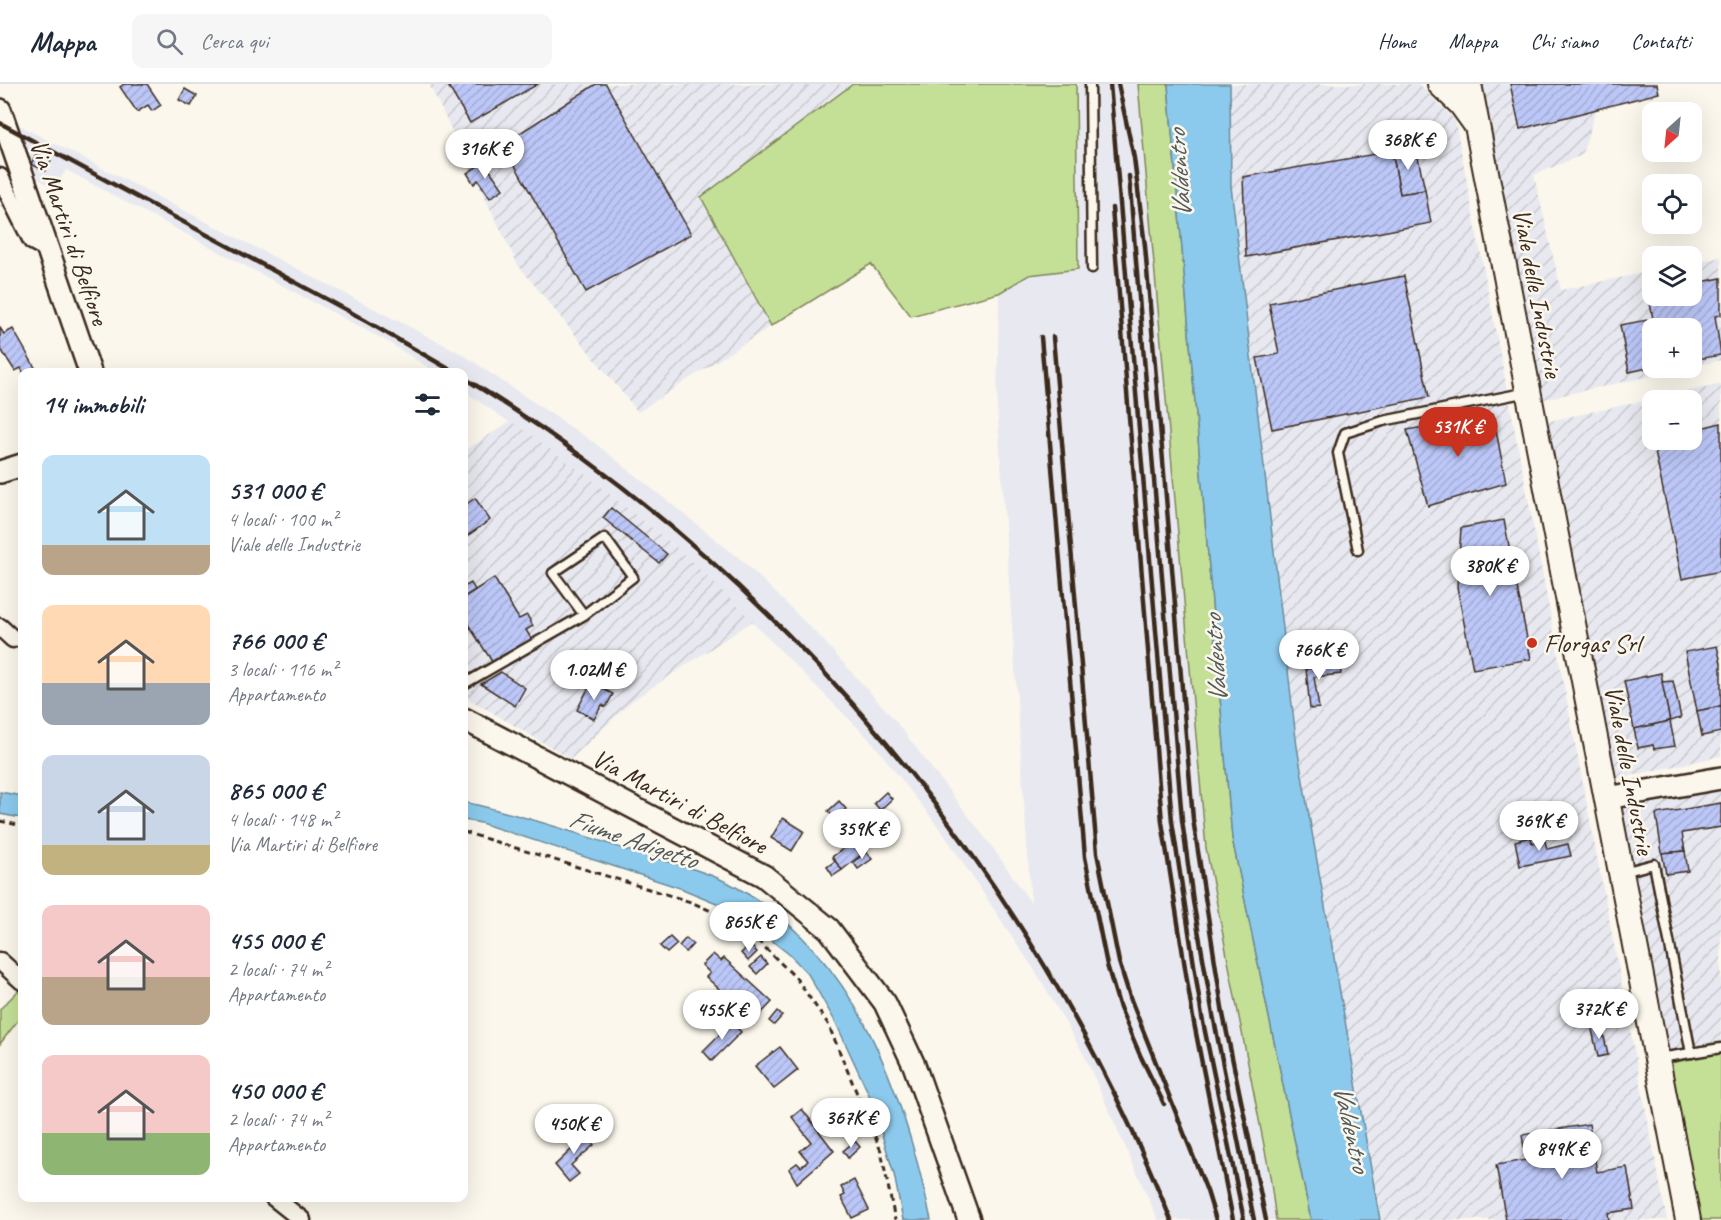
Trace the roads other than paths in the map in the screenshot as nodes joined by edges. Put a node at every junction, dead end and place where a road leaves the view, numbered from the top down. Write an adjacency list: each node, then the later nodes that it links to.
1 (1090, 84): 8 (lane)
2 (1440, 84): 5 (main road)
3 (1469, 84): 5 (main road, Viale delle Industrie)
4 (0, 110): 7 (street, Via Martiri di Belfiore)
5 (1477, 128): 10 (main road, Viale delle Industrie)
6 (0, 177): 7 (street)
7 (45, 248): 9 (street, Via Martiri di Belfiore)
8 (1092, 268)
9 (89, 368)
10 (1528, 392): 13 (lane); 20 (main road, Viale delle Industrie)
11 (18, 466): 12 (street)
12 (0, 472)
13 (1358, 550)
14 (584, 615): 14 (lane); 17 (lane)
15 (0, 627): 16 (street)
16 (13, 639)
17 (468, 682)
18 (468, 720): 29 (street, Via Martiri di Belfiore)
19 (1721, 778): 20 (street)
20 (1607, 798): 21 (main road, Viale delle Industrie)
21 (1621, 872): 25 (lane); 26 (main road, Viale delle Industrie)
22 (0, 961): 23 (street)
23 (18, 977)
24 (1721, 1048): 25 (lane)
25 (1691, 1053): 26 (lane)
26 (1657, 1059): 30 (main road, Viale delle Industrie)
27 (279, 1202): 28 (street)
28 (302, 1220)
29 (969, 1220)
30 (1688, 1220)

